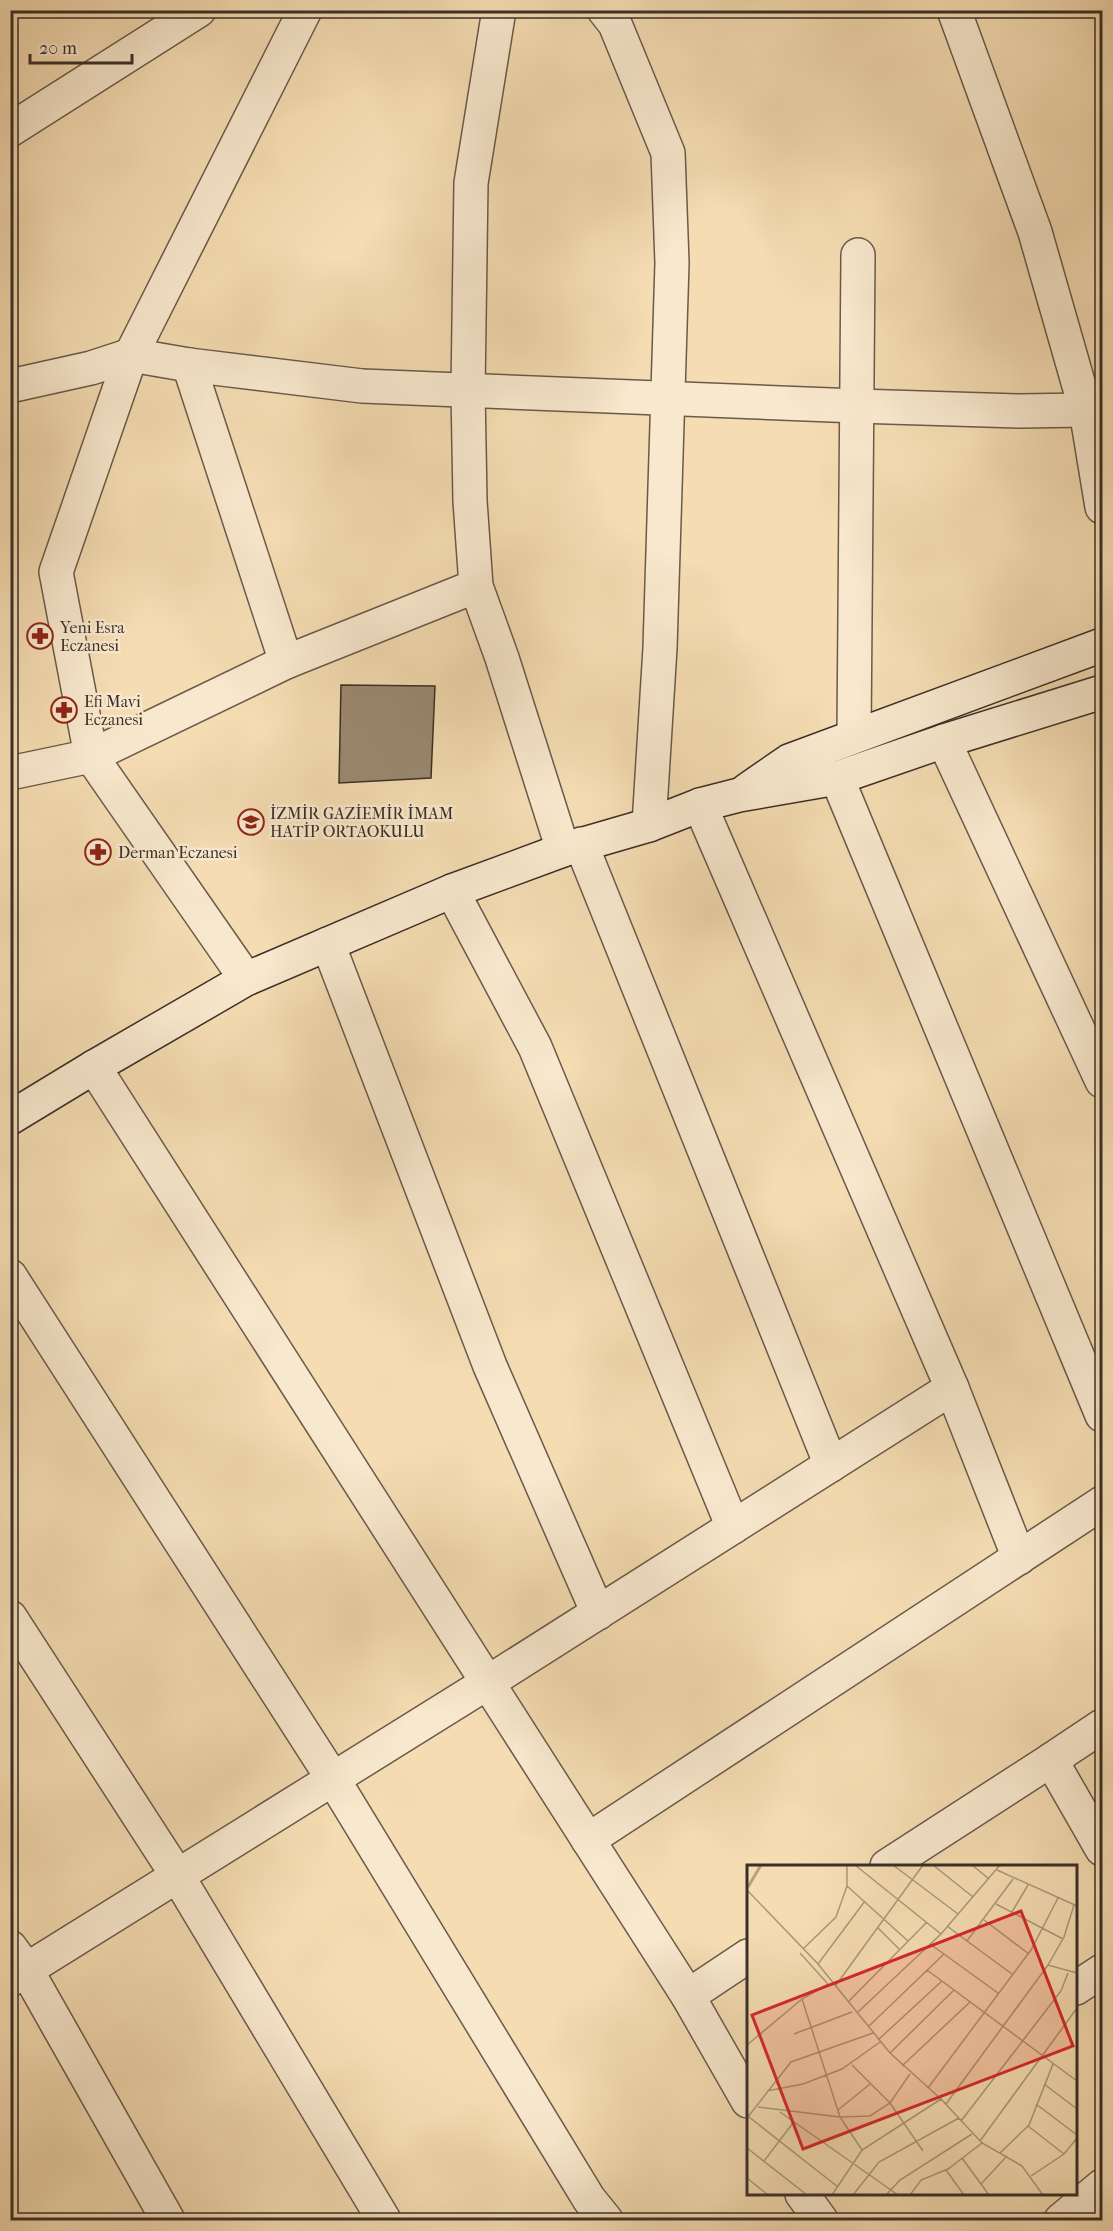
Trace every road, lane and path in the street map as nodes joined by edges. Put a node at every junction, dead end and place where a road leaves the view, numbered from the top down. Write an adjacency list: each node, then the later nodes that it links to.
1 (199, 10): 6 (street)
2 (305, 10): 8 (street)
3 (499, 10): 11 (street)
4 (604, 10): 12 (street)
5 (954, 10): 14 (street)
6 (10, 130)
7 (858, 255): 13 (street)
8 (131, 355): 9 (street); 10 (street); 22 (street)
9 (189, 365): 11 (street); 18 (street)
10 (10, 386)
11 (468, 391): 12 (street); 16 (street)
12 (668, 399): 13 (street); 27 (street)
13 (857, 406): 14 (street); 20 (street)
14 (1086, 410): 15 (street)
15 (1102, 507)
16 (476, 586): 18 (street); 28 (street)
17 (1102, 645): 20 (street)
18 (286, 662): 22 (street)
19 (1101, 696): 21 (street)
20 (854, 736): 25 (street)
21 (944, 741): 24 (street); 33 (street)
22 (91, 756): 23 (street); 31 (street)
23 (10, 773)
24 (837, 778): 25 (street); 37 (street)
25 (739, 795): 26 (street)
26 (700, 805): 27 (street); 36 (street)
27 (649, 825): 28 (street)
28 (572, 847): 29 (street); 38 (street)
29 (452, 891): 30 (street); 40 (street)
30 (328, 944): 31 (street); 42 (street)
31 (246, 979): 32 (street)
32 (94, 1067): 34 (street); 44 (street)
33 (1102, 1081)
34 (10, 1118)
35 (10, 1276): 47 (street)
36 (952, 1388): 38 (street); 41 (street)
37 (1102, 1415)
38 (831, 1465): 40 (street)
39 (1102, 1503): 41 (street)
40 (733, 1527): 42 (street)
41 (1019, 1558): 48 (street)
42 (598, 1613): 44 (street)
43 (10, 1617): 51 (street)
44 (487, 1683): 47 (street); 48 (street)
45 (1102, 1726): 46 (street)
46 (1051, 1761): 49 (street); 50 (street)
47 (333, 1779): 51 (street); 62 (street)
48 (588, 1840): 56 (street)
49 (1102, 1849)
50 (889, 1865)
51 (177, 1875): 53 (street); 61 (street)
52 (747, 1957): 56 (street)
53 (16, 1966): 60 (street)
54 (1102, 1971): 55 (street)
55 (1077, 1987)
56 (688, 1996): 57 (street)
57 (747, 2099)
58 (1102, 2186): 64 (street)
59 (803, 2195): 63 (street)
60 (168, 2220)
61 (384, 2220)
62 (606, 2220)
63 (821, 2220)
64 (1061, 2220)

